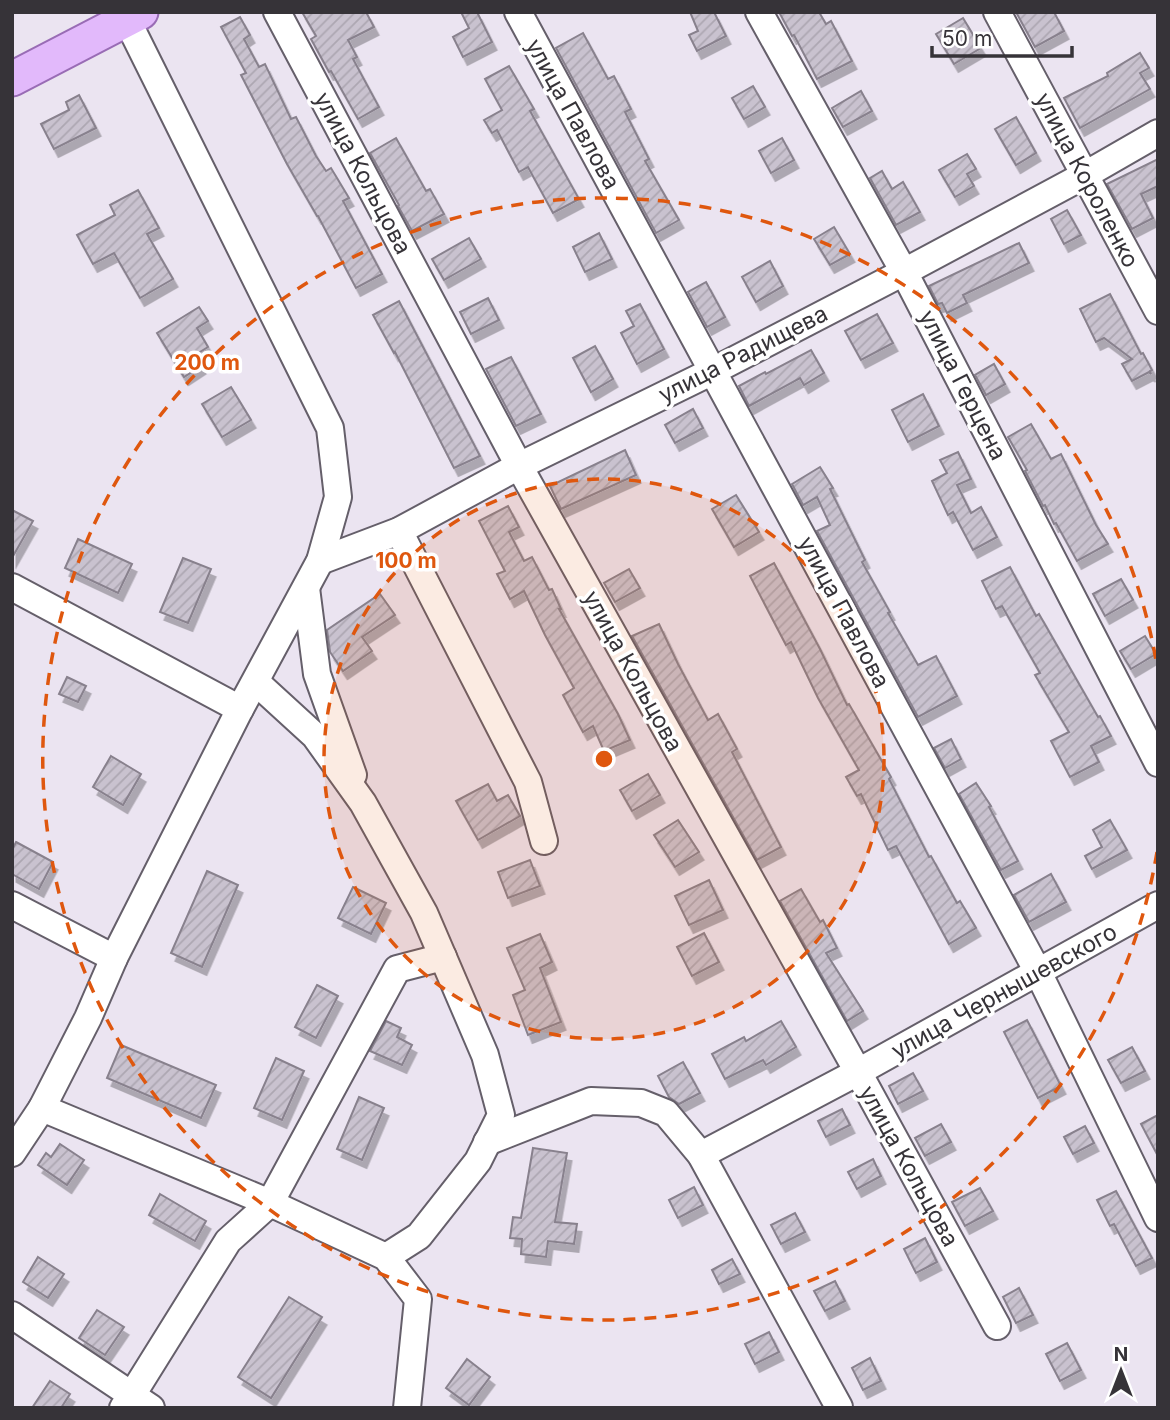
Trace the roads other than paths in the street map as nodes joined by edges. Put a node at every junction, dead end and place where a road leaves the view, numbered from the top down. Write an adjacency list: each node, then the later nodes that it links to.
1 (277, 12): 12 (street, улица Кольцова)
2 (518, 12): 11 (street, улица Павлова)
3 (760, 12): 9 (street, улица Герцена)
4 (997, 12): 8 (street, улица Короленко)
5 (131, 15): 6 (main road); 14 (street)
6 (12, 79)
7 (1158, 133): 8 (street, улица Радищева)
8 (1085, 175): 9 (street, улица Радищева); 10 (street, улица Короленко)
9 (904, 272): 11 (street, улица Радищева); 19 (street, улица Герцена)
10 (1158, 311)
11 (713, 371): 12 (street, улица Радищева); 26 (street, улица Павлова)
12 (519, 467): 13 (street, улица Радищева); 27 (street, улица Кольцова)
13 (399, 531): 14 (street, улица Радищева); 21 (street)
14 (320, 561): 16 (street)
15 (12, 587): 18 (street)
16 (306, 588): 17 (street); 20 (street)
17 (256, 682): 18 (street); 20 (street)
18 (240, 709): 25 (street)
19 (1158, 763)
20 (363, 803): 24 (street)
21 (544, 841)
22 (12, 905): 25 (street)
23 (1158, 905): 26 (street, улица Чернышевского)
24 (443, 957): 29 (street); 32 (street)
25 (114, 958): 28 (street)
26 (1038, 972): 27 (street, улица Чернышевского); 33 (street, улица Павлова)
27 (858, 1072): 31 (street, улица Чернышевского); 36 (street, улица Кольцова)
28 (41, 1108): 30 (street); 32 (street)
29 (487, 1142): 31 (street); 34 (street)
30 (12, 1153)
31 (701, 1155): 38 (street)
32 (271, 1203): 34 (street); 37 (street)
33 (1158, 1219)
34 (386, 1256): 39 (street)
35 (12, 1315): 37 (street)
36 (997, 1326)
37 (135, 1404)
38 (839, 1407)
39 (407, 1408)

